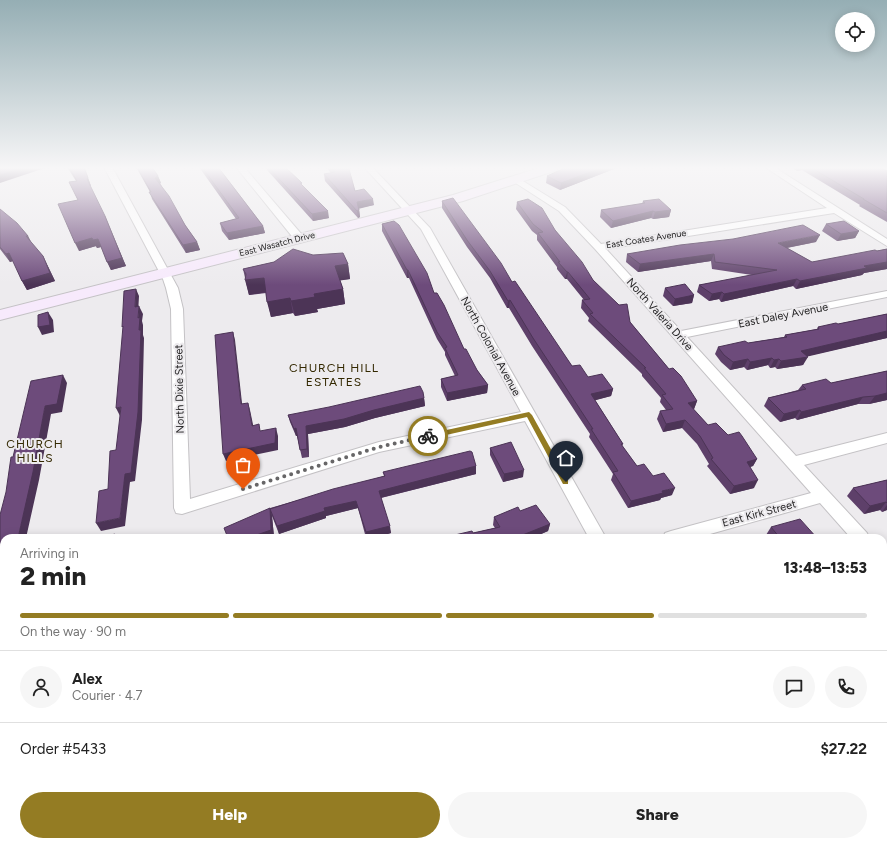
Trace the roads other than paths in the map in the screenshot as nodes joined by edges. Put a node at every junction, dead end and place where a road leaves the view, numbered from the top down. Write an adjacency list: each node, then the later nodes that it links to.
1 (129, 206): 12 (street, North Dixie Street)
2 (273, 206): 9 (street)
3 (407, 206): 7 (street, North Colonial Avenue)
4 (424, 206): 7 (street, East Wasatch Drive)
5 (559, 206): 11 (street, North Valeria Drive)
6 (830, 206): 8 (street)
7 (410, 210): 9 (street, East Wasatch Drive); 16 (street, North Colonial Avenue)
8 (835, 210): 10 (street); 11 (street, East Coates Avenue)
9 (299, 238): 12 (street, East Wasatch Drive)
10 (884, 239)
11 (599, 247): 15 (street, North Valeria Drive)
12 (164, 272): 14 (street, East Wasatch Drive); 16 (street, North Dixie Street)
13 (887, 294): 15 (street, East Daley Avenue)
14 (0, 315)
15 (679, 335): 18 (street, North Valeria Drive)
16 (529, 415): 20 (street, North Colonial Avenue)
17 (887, 438): 18 (street)
18 (794, 462): 19 (street, North Valeria Drive)
19 (824, 496): 21 (street, East Kirk Street); 22 (street)
20 (596, 534)
21 (686, 534)
22 (857, 534)

